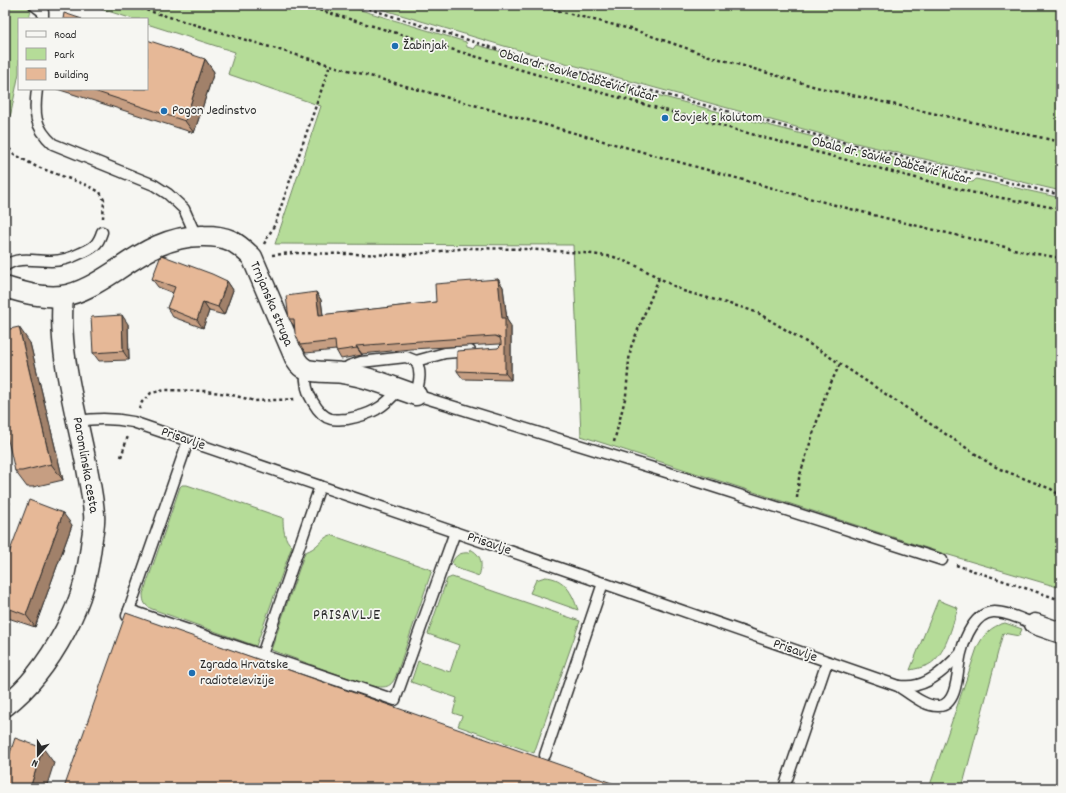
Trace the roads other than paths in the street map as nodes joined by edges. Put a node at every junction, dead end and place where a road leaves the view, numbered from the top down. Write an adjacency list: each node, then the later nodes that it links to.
1 (34, 5): 2 (lane)
2 (43, 18)
3 (37, 90): 5 (lane)
4 (102, 232): 6 (lane)
5 (196, 236): 8 (street, Trnjanska struga); 11 (street, Trnjanska struga)
6 (5, 266)
7 (5, 287): 8 (street)
8 (63, 296): 14 (street, Paromlinska cesta)
9 (476, 351): 10 (lane)
10 (416, 361): 12 (lane); 13 (lane)
11 (306, 370): 12 (street); 13 (lane)
12 (340, 373): 13 (street)
13 (408, 392): 18 (lane)
14 (78, 421): 15 (lane, Prisavlje); 28 (street, Paromlinska cesta)
15 (188, 441): 16 (lane, Prisavlje); 20 (lane)
16 (320, 486): 17 (lane, Prisavlje); 25 (lane)
17 (455, 532): 19 (lane, Prisavlje); 25 (lane)
18 (942, 560)
19 (603, 583): 26 (lane, Prisavlje); 29 (lane)
20 (129, 610): 22 (lane); 25 (lane)
21 (1035, 624): 23 (street, Prisavlje); 24 (lane, Prisavlje)
22 (123, 628)
23 (1061, 633)
24 (960, 654): 27 (lane, Prisavlje); 27 (lane, Prisavlje)
25 (262, 655)
26 (827, 662): 27 (lane, Prisavlje); 30 (lane)
27 (898, 686)
28 (5, 706)
29 (544, 755)
30 (784, 788)

